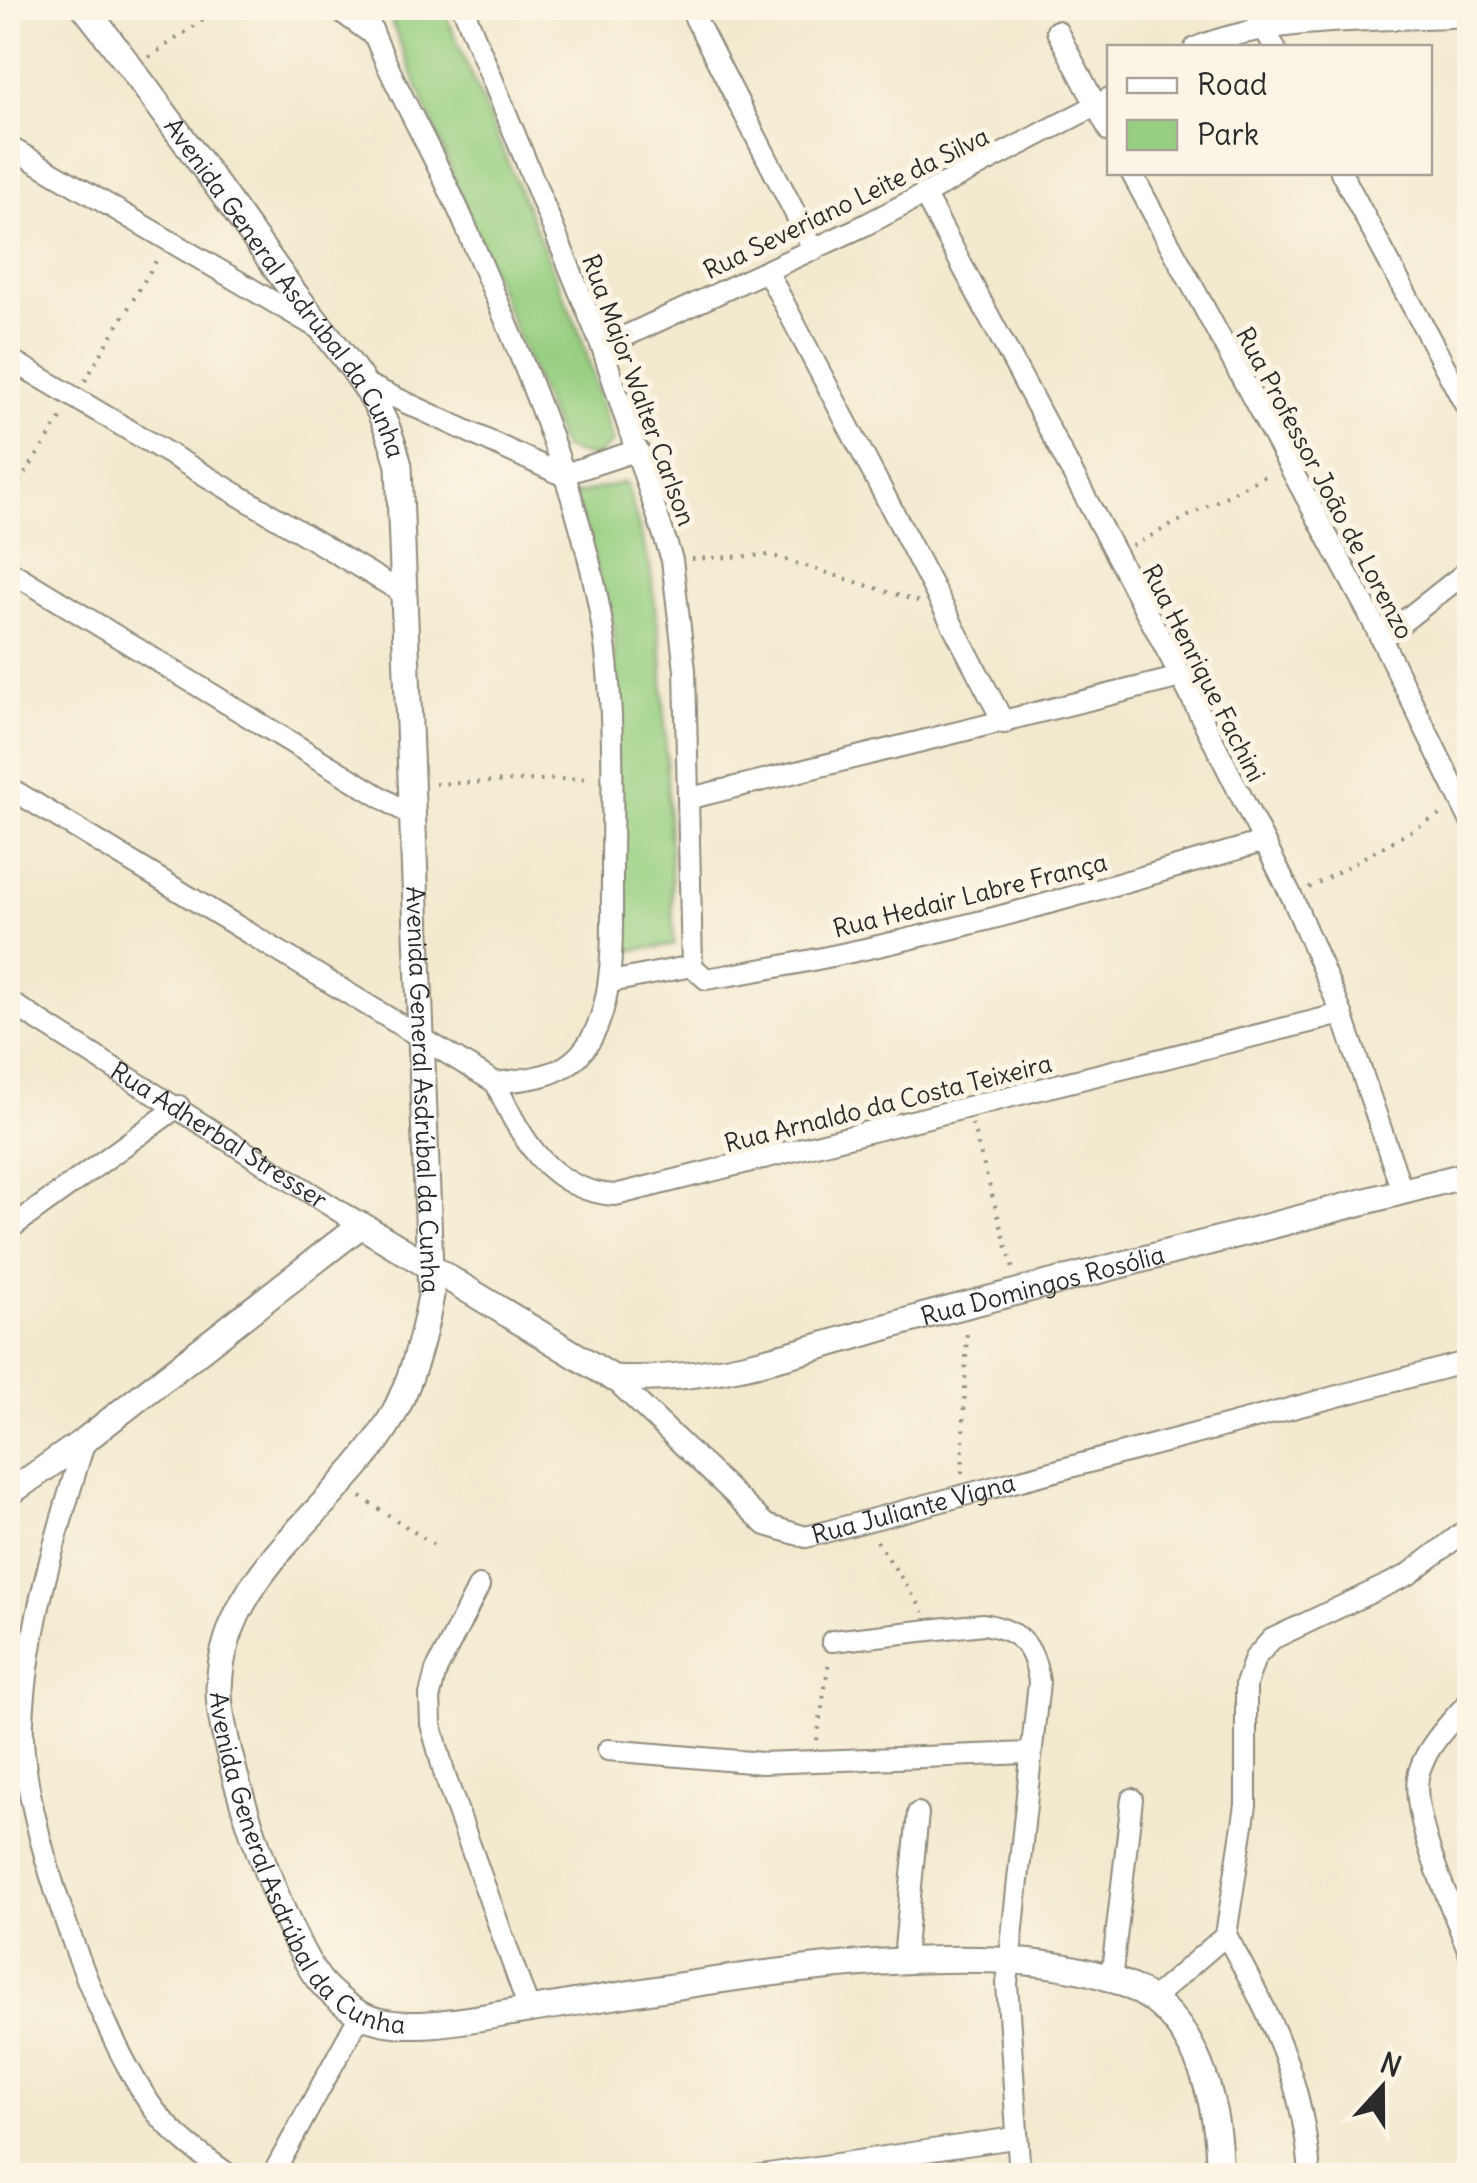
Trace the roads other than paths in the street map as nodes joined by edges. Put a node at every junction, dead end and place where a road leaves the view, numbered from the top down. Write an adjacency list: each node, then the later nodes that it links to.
1 (85, 8): 19 (street, Avenida General Asdrúbal da Cunha)
2 (336, 8): 9 (street)
3 (364, 8): 9 (street)
4 (463, 8): 20 (street, Rua Major Walter Carlson)
5 (690, 8): 17 (street)
6 (1253, 8): 10 (street)
7 (1470, 16): 10 (street)
8 (1057, 32): 12 (street)
9 (374, 35): 25 (street)
10 (1270, 38): 11 (street)
11 (1203, 45)
12 (1102, 103): 16 (street, Rua Severiano Leite da Silva)
13 (8, 146): 19 (street)
14 (1133, 175): 29 (street, Rua Professor João de Lorenzo)
15 (1343, 175): 23 (street)
16 (924, 194): 17 (street, Rua Severiano Leite da Silva); 30 (street, Rua Henrique Fachini)
17 (814, 250): 18 (street, Rua Severiano Leite da Silva)
18 (768, 273): 20 (street, Rua Severiano Leite da Silva); 31 (street)
19 (320, 329): 22 (street, Avenida General Asdrúbal da Cunha)
20 (602, 347): 24 (street, Rua Major Walter Carlson)
21 (8, 358): 28 (street)
22 (368, 385): 25 (street); 28 (street, Avenida General Asdrúbal da Cunha)
23 (1470, 414)
24 (638, 450): 25 (street); 33 (street, Rua Major Walter Carlson)
25 (562, 475): 38 (street)
26 (1470, 569): 29 (street)
27 (8, 570): 35 (street)
28 (403, 594): 35 (street, Avenida General Asdrúbal da Cunha)
29 (1380, 639): 34 (street, Rua Professor João de Lorenzo)
30 (1180, 676): 31 (street); 36 (street, Rua Henrique Fachini)
31 (1004, 722): 33 (street)
32 (8, 787): 41 (street)
33 (691, 798): 37 (street, Rua Major Walter Carlson)
34 (1466, 809)
35 (412, 816): 41 (street, Avenida General Asdrúbal da Cunha)
36 (1262, 842): 37 (street, Rua Hedair Labre França); 40 (street, Rua Henrique Fachini)
37 (692, 966): 38 (street)
38 (611, 982): 42 (street)
39 (8, 1001): 43 (street, Rua Adherbal Stresser)
40 (1342, 1014): 42 (street, Rua Arnaldo da Costa Teixeira); 45 (street, Rua Henrique Fachini)
41 (420, 1038): 42 (street); 48 (street, Avenida General Asdrúbal da Cunha)
42 (496, 1083)
43 (179, 1106): 46 (street, Rua Adherbal Stresser); 47 (street)
44 (1470, 1174): 45 (street, Rua Domingos Rosólia)
45 (1402, 1191): 50 (street, Rua Domingos Rosólia)
46 (361, 1225): 48 (street, Rua Adherbal Stresser); 51 (street)
47 (8, 1230)
48 (431, 1270): 50 (street, Rua Juliante Vigna); 68 (street, Avenida General Asdrúbal da Cunha)
49 (1470, 1361): 50 (street, Rua Juliante Vigna)
50 (613, 1378)
51 (85, 1440): 52 (street); 70 (street)
52 (8, 1494)
53 (1470, 1527): 61 (street)
54 (480, 1586): 67 (street)
55 (832, 1641): 58 (street)
56 (1470, 1700): 62 (street)
57 (608, 1750): 58 (street)
58 (1030, 1754): 64 (street)
59 (1132, 1799): 65 (street)
60 (918, 1812): 63 (street)
61 (1226, 1936): 66 (street); 75 (street)
62 (1470, 1955)
63 (904, 1959): 64 (street, Avenida General Asdrúbal da Cunha); 67 (street, Avenida General Asdrúbal da Cunha)
64 (1008, 1960): 65 (street, Avenida General Asdrúbal da Cunha); 69 (street)
65 (1111, 1981): 66 (street, Avenida General Asdrúbal da Cunha)
66 (1152, 1999): 74 (street, Avenida General Asdrúbal da Cunha)
67 (529, 2009): 68 (street, Avenida General Asdrúbal da Cunha)
68 (360, 2015): 71 (street)
69 (1014, 2138): 72 (street); 73 (street)
70 (231, 2176)
71 (272, 2176)
72 (755, 2176)
73 (1020, 2176)
74 (1218, 2176)
75 (1310, 2176)

